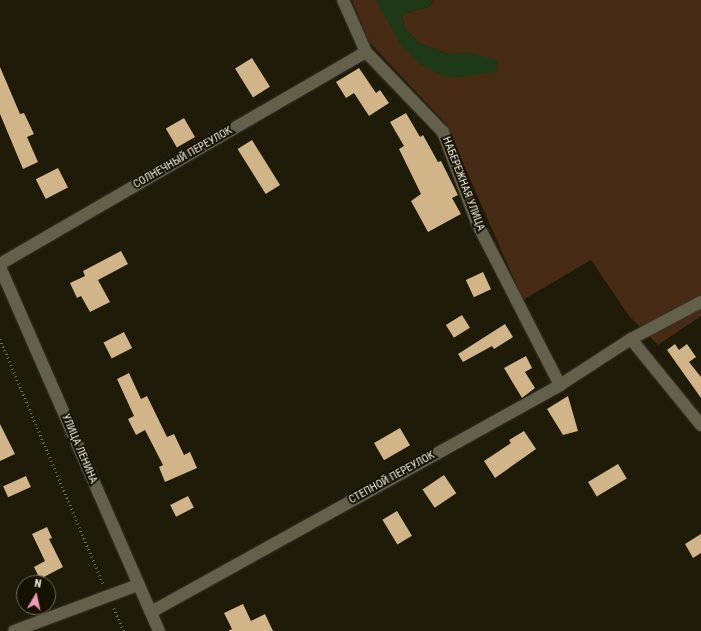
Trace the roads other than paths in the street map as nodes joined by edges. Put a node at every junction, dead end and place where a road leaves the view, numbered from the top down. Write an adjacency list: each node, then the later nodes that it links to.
1 (343, 0): 2 (street, НАБЕРЕЖНАЯ УЛИЦА)
2 (366, 52): 3 (street, СОЛНЕЧНЫЙ ПЕРЕУЛОК); 7 (street, НАБЕРЕЖНАЯ УЛИЦА)
3 (0, 264)
4 (0, 268): 9 (street, УЛИЦА ЛЕНИНА)
5 (701, 302): 6 (street, СТЕПНОЙ ПЕРЕУЛОК)
6 (631, 338): 7 (street, СТЕПНОЙ ПЕРЕУЛОК); 8 (street)
7 (560, 384): 10 (street, СТЕПНОЙ ПЕРЕУЛОК)
8 (701, 425)
9 (138, 585): 10 (street, УЛИЦА ЛЕНИНА); 11 (street)
10 (151, 612): 12 (street, УЛИЦА ЛЕНИНА)
11 (14, 631)
12 (159, 631)

